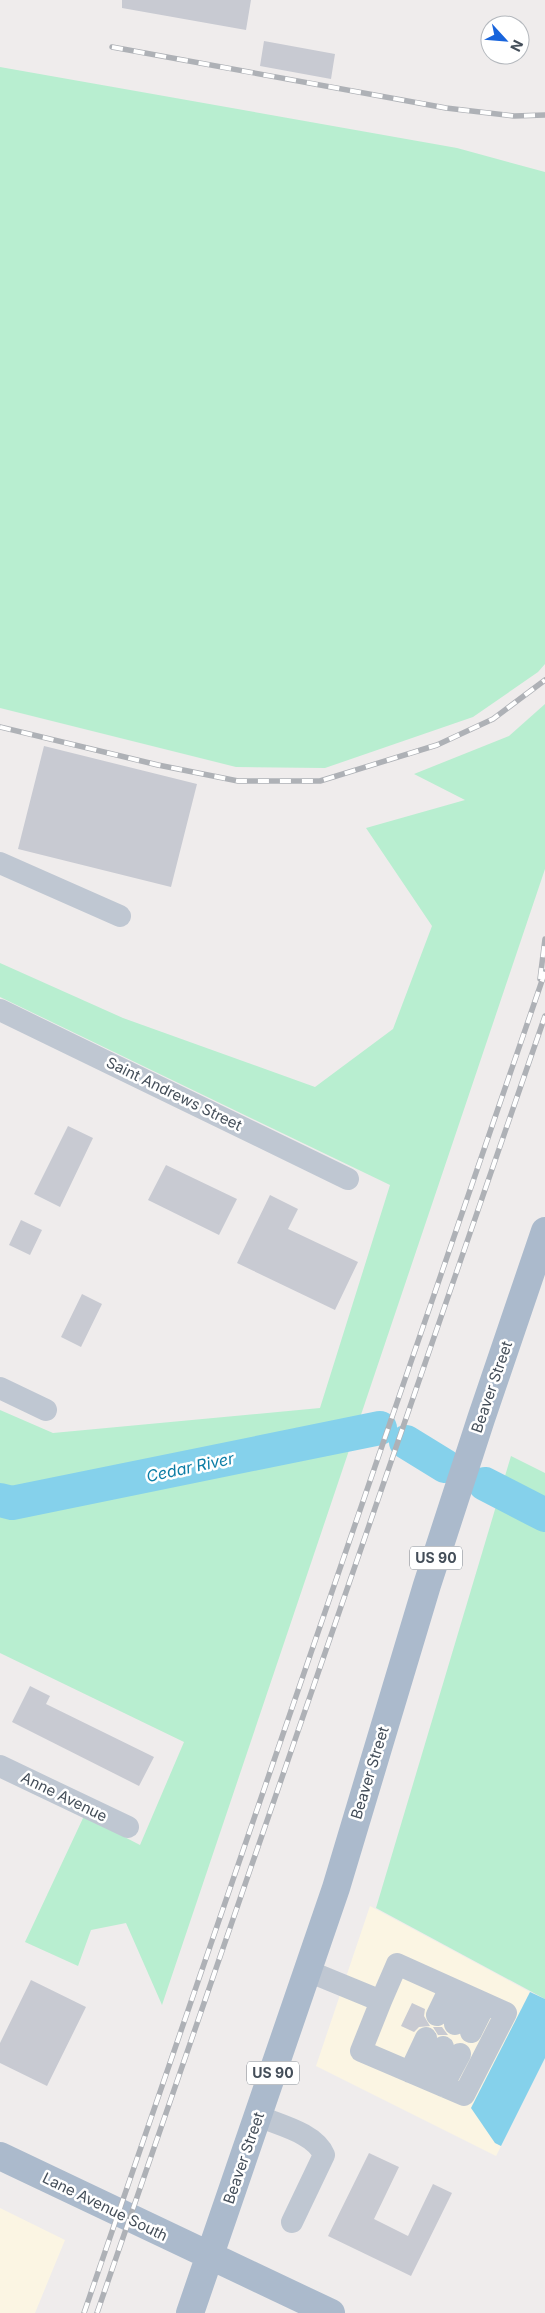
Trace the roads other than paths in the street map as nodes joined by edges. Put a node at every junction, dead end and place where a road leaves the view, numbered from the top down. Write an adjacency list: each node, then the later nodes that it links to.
1 (0, 863): 2 (street)
2 (120, 916)
3 (0, 1010): 4 (street, Saint Andrews Street)
4 (348, 1179)
5 (545, 1232): 10 (main road, Beaver Street / US 90)
6 (0, 1388): 7 (street)
7 (46, 1410)
8 (0, 1766): 9 (street, Anne Avenue)
9 (128, 1827)
10 (308, 1971): 12 (street); 14 (main road, Beaver Street / US 90)
11 (468, 1996): 11 (street); 12 (street); 13 (street)
12 (381, 2001): 13 (street)
13 (427, 2079): 13 (street)
14 (258, 2116): 16 (street); 17 (main road, Beaver Street / US 90)
15 (0, 2156): 17 (main road, Lane Avenue South)
16 (292, 2222)
17 (210, 2257): 18 (main road, Beaver Street / US 90); 19 (main road, Lane Avenue South)
18 (190, 2313)
19 (330, 2313)

